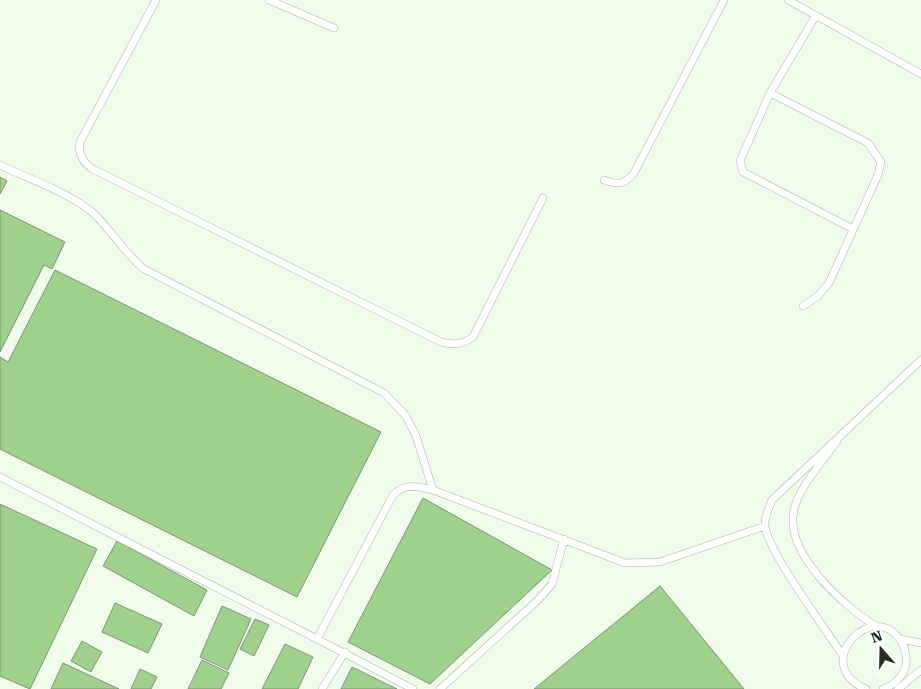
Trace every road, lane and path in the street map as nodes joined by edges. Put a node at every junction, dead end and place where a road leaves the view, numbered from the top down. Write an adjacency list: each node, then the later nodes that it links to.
1 (156, 0): 11 (lane)
2 (269, 0): 6 (lane)
3 (724, 0): 10 (lane)
4 (788, 0): 5 (lane)
5 (815, 17): 7 (lane); 8 (lane)
6 (334, 28)
7 (921, 74)
8 (770, 93): 12 (lane); 12 (lane)
9 (0, 165): 17 (lane)
10 (604, 180)
11 (544, 198)
12 (853, 229): 13 (lane)
13 (803, 306)
14 (921, 360): 15 (lane)
15 (845, 429): 18 (lane); 20 (lane)
16 (0, 477): 21 (lane)
17 (433, 490): 19 (lane); 21 (lane)
18 (766, 526): 19 (lane); 25 (lane)
19 (564, 540): 30 (lane)
20 (876, 626): 22 (lane); 25 (lane)
21 (317, 639): 24 (lane)
22 (900, 639): 23 (lane); 32 (lane)
23 (921, 643)
24 (345, 652): 28 (lane); 29 (lane)
25 (843, 656): 27 (lane)
26 (921, 670): 33 (lane)
27 (857, 687): 31 (lane)
28 (322, 689)
29 (413, 689)
30 (440, 689)
31 (866, 689)
32 (883, 689)
33 (898, 689)

